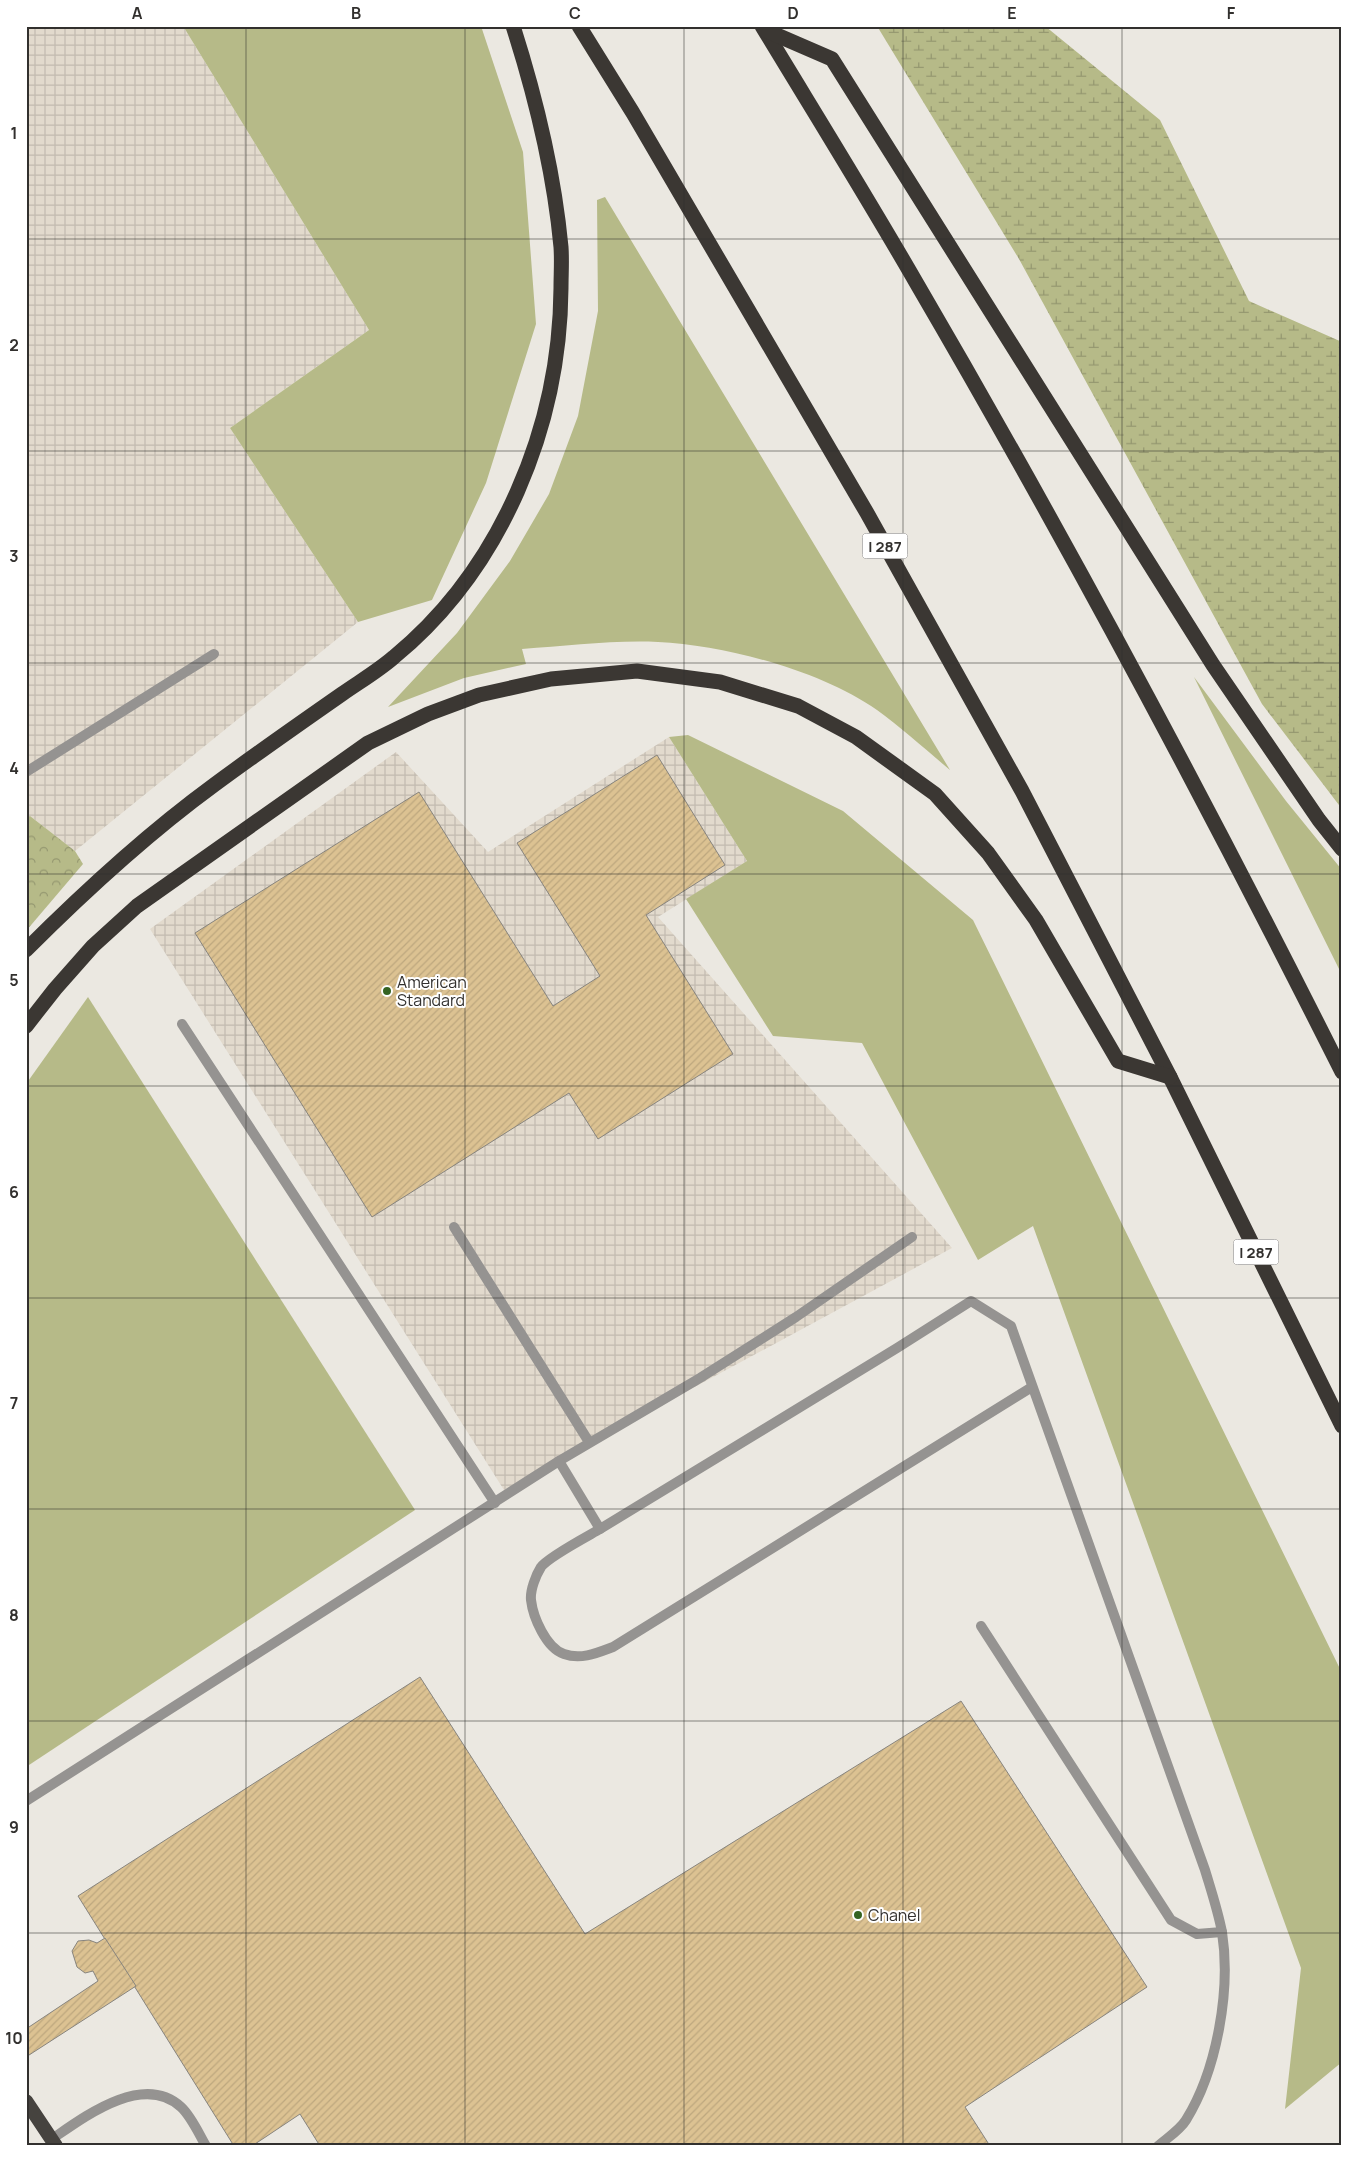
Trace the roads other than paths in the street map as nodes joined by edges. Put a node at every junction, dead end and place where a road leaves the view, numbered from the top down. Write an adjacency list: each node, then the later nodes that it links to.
1 (513, 26): 7 (highway)
2 (579, 26): 11 (highway, I 287)
3 (764, 28): 6 (highway); 10 (highway)
4 (214, 654): 5 (lane)
5 (26, 772)
6 (1342, 849)
7 (26, 950)
8 (182, 1024): 18 (lane)
9 (26, 1026): 11 (highway)
10 (1342, 1072)
11 (1170, 1078): 15 (highway, I 287)
12 (454, 1227): 16 (lane)
13 (912, 1237): 16 (lane)
14 (1032, 1387): 19 (lane); 19 (lane); 22 (lane)
15 (1342, 1426)
16 (589, 1442): 17 (lane)
17 (559, 1461): 18 (lane); 19 (lane)
18 (495, 1503): 21 (lane)
19 (600, 1529)
20 (981, 1626): 22 (lane)
21 (26, 1801)
22 (1222, 1932): 26 (lane)
23 (26, 2101): 24 (highway)
24 (54, 2142): 25 (lane)
25 (206, 2146)
26 (1158, 2146)

